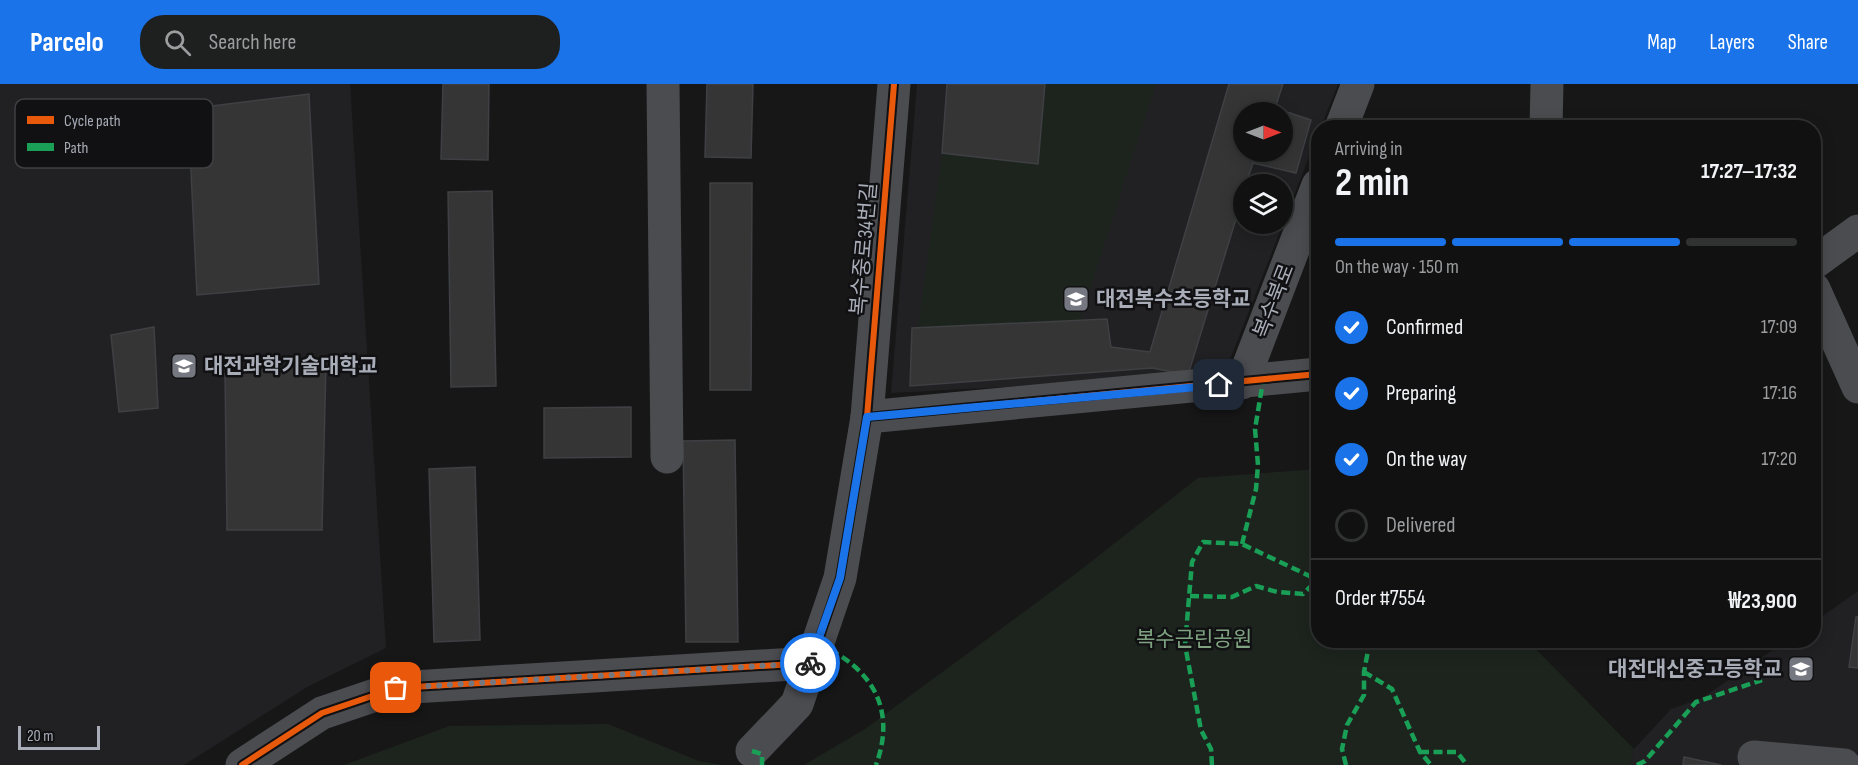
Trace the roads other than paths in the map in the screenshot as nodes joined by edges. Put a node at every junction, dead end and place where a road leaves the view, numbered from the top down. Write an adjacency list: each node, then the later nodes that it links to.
1 (663, 84): 15 (street)
2 (894, 84): 14 (street, 복수중로34번길)
3 (1358, 84): 5 (street)
4 (1547, 84): 6 (street)
5 (1344, 120)
6 (1546, 120)
7 (1311, 204): 12 (street, 복수북로)
8 (1858, 231): 9 (street)
9 (1821, 258)
10 (1821, 305): 13 (street)
11 (1311, 375): 12 (street)
12 (1242, 383): 14 (street)
13 (1858, 387)
14 (867, 417): 16 (street, 복수중로34번길)
15 (667, 457)
16 (812, 663): 17 (street, 복수중로34번길); 19 (street)
17 (752, 751)
18 (1754, 757): 20 (street)
19 (242, 765)
20 (1844, 765)

